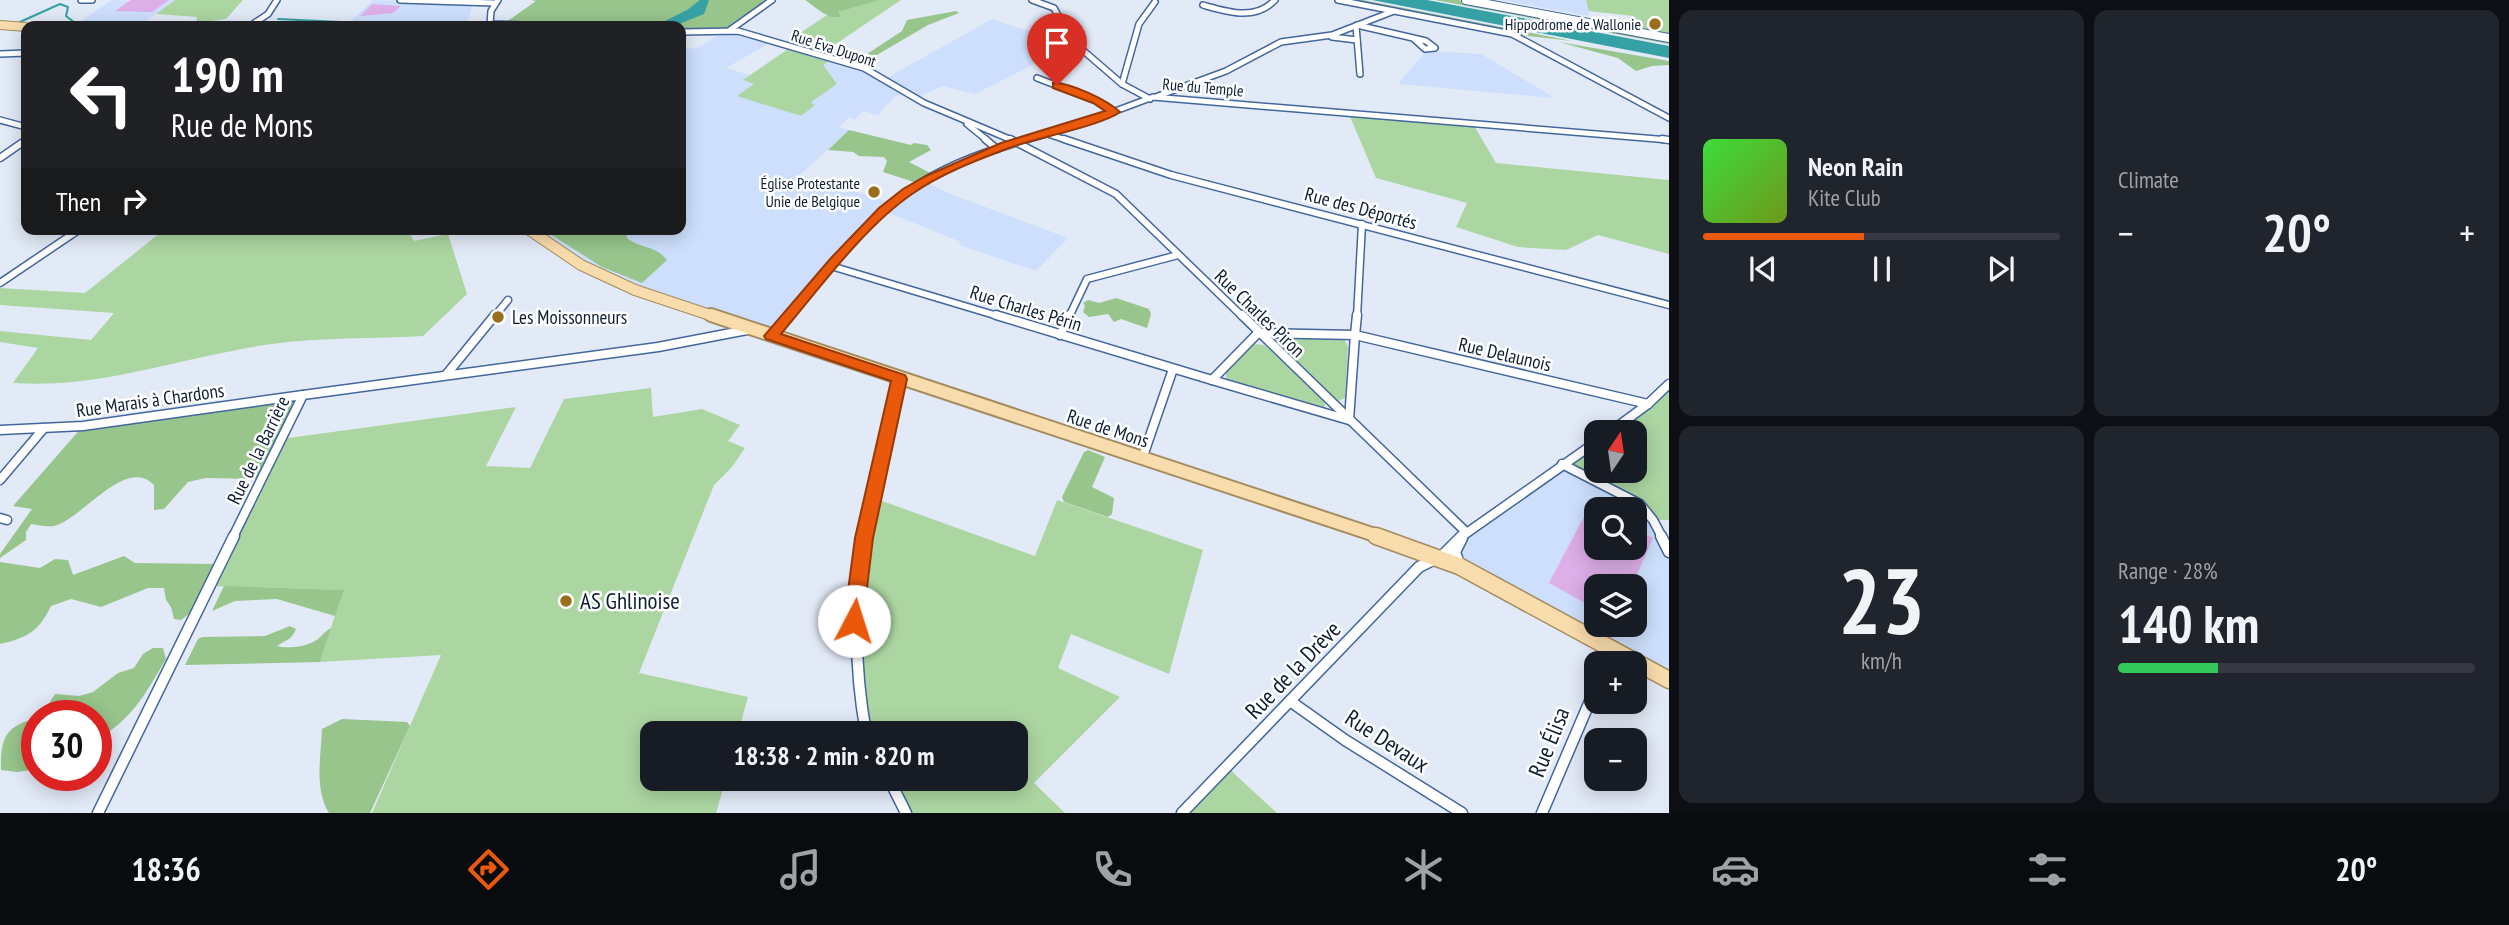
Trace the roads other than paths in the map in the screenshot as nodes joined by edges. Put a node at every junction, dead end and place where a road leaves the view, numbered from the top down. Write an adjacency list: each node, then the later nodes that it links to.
1 (81, 0): 2 (street)
2 (93, 0)
3 (277, 0): 14 (street)
4 (400, 0): 10 (street)
5 (772, 0): 19 (street)
6 (1032, 0): 29 (street)
7 (1275, 0): 12 (street)
8 (1338, 0): 13 (street)
9 (1466, 0): 22 (main road)
10 (496, 2): 15 (street)
11 (1155, 2): 29 (street)
12 (1203, 5)
13 (1394, 11): 17 (street); 33 (street)
14 (258, 21)
15 (490, 21)
16 (0, 25): 18 (main road)
17 (1356, 26): 21 (street); 23 (street); 24 (street)
18 (21, 27)
19 (730, 30): 20 (street, Rue Eva Dupont); 32 (street, Rue Eva Dupont)
20 (686, 32)
21 (1322, 38): 24 (street); 30 (street)
22 (1669, 38)
23 (1414, 39)
24 (1357, 40): 27 (street)
25 (21, 53): 26 (street)
26 (0, 54)
27 (1360, 74)
28 (1037, 78): 31 (street)
29 (1122, 83): 30 (street)
30 (1152, 98): 31 (street, Rue du Temple); 37 (street, Rue du Temple)
31 (1114, 112): 36 (street, Rue du Temple)
32 (956, 116): 38 (street, Rue Charles Piron); 40 (street)
33 (1669, 118)
34 (0, 120): 35 (street)
35 (21, 126)
36 (1048, 134): 38 (street, Rue du Temple); 42 (street, Rue des Déportés)
37 (1669, 140)
38 (1016, 142): 40 (street, Rue du Temple); 45 (street, Rue Charles Piron)
39 (21, 143): 41 (street)
40 (997, 149): 46 (street, Rue du Temple)
41 (0, 158)
42 (1362, 224): 51 (street, Rue des Déportés); 55 (street)
43 (71, 235): 48 (street)
44 (536, 235): 52 (main road, Rue de Mons)
45 (1178, 255): 53 (street, Rue Charles Piron); 54 (street)
46 (831, 266): 54 (street, Rue Charles Périn); 56 (street, Rue du Temple)
47 (0, 276): 48 (street)
48 (9, 277): 49 (street)
49 (0, 283)
50 (508, 300): 58 (street)
51 (1669, 305)
52 (752, 329): 56 (main road, Rue de Mons); 58 (street, Rue de la Barrière)
53 (1258, 333): 55 (street, Rue Delaunois); 60 (street); 64 (street, Rue Charles Piron)
54 (1060, 335): 57 (street, Rue Charles Périn)
55 (1356, 335): 63 (street, Rue Delaunois); 64 (street)
56 (771, 336): 59 (main road, Rue de Mons)
57 (1172, 369): 60 (street, Rue Charles Périn); 69 (street)
58 (446, 375): 62 (street, Rue de la Barrière)
59 (900, 379): 69 (main road, Rue de Mons); 81 (street)
60 (1212, 380): 64 (street, Rue Charles Périn)
61 (1669, 384): 63 (street)
62 (303, 395): 66 (street, Rue Marais à Chardons); 83 (street, Rue de la Barrière)
63 (1647, 404): 65 (street)
64 (1349, 420): 72 (street, Rue Charles Piron)
65 (1626, 420)
66 (44, 428): 67 (street, Rue Marais à Chardons); 71 (street)
67 (0, 430)
68 (1584, 450): 70 (street, Rue de la Drève)
69 (1142, 459): 74 (main road, Rue de Mons)
70 (1562, 464): 72 (street, Rue de la Drève); 73 (street)
71 (0, 480)
72 (1465, 532): 74 (street, Rue de la Drève); 75 (street)
73 (1669, 552)
74 (1434, 557): 75 (main road, Rue de Mons); 79 (street, Rue de la Drève)
75 (1459, 566): 76 (main road, Rue de Mons)
76 (1602, 651)
77 (1647, 672): 78 (main road, Rue de Mons)
78 (1669, 681)
79 (1290, 701): 85 (street, Rue de la Drève); 86 (street, Rue Devaux)
80 (1584, 711): 87 (street, Rue Élisa)
81 (863, 721)
82 (895, 791): 84 (street)
83 (98, 813)
84 (906, 813)
85 (1182, 813)
86 (1462, 813)
87 (1542, 813)

